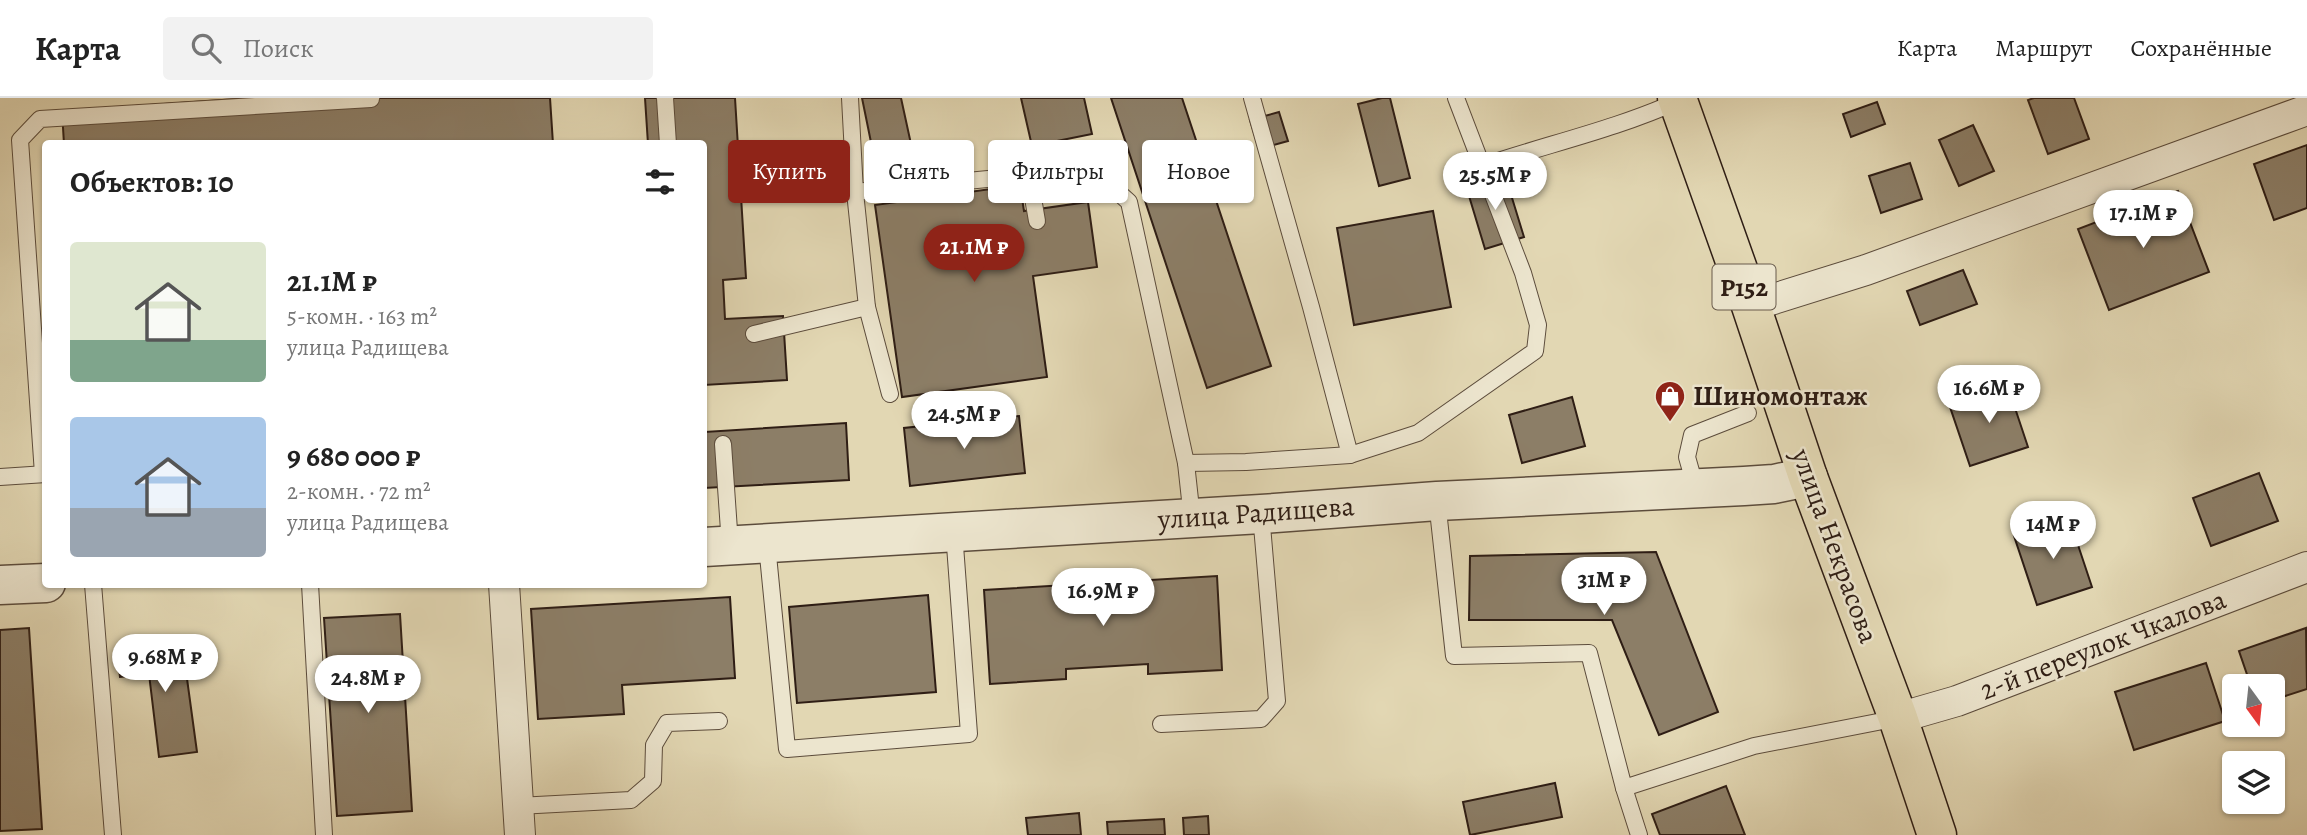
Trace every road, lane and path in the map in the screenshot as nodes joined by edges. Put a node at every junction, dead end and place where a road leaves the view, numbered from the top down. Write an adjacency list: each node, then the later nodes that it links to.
1 (666, 98): 8 (lane)
2 (850, 98): 11 (lane)
3 (1252, 98): 22 (lane)
4 (1456, 98): 9 (lane)
5 (371, 99): 21 (lane)
6 (1677, 100): 9 (lane); 15 (main road, улица Некрасова / Р152)
7 (2307, 110): 15 (street)
8 (668, 140)
9 (1483, 166): 22 (lane)
10 (988, 179): 11 (lane)
11 (855, 192): 16 (lane)
12 (1128, 201): 23 (lane)
13 (1034, 203): 14 (lane)
14 (1037, 221)
15 (1751, 306): 26 (main road, улица Некрасова / Р152)
16 (867, 307): 17 (lane); 18 (lane)
17 (754, 334)
18 (890, 394)
19 (1748, 413): 27 (lane)
20 (723, 443): 33 (lane)
21 (42, 446)
22 (1350, 455): 23 (lane)
23 (1186, 463): 30 (lane)
24 (42, 474): 25 (lane)
25 (0, 477)
26 (1808, 477): 27 (street, улица Радищева); 40 (main road, улица Некрасова / Р152)
27 (1696, 489): 28 (street, улица Радищева)
28 (1437, 501): 29 (street, улица Радищева); 43 (lane)
29 (1261, 514): 30 (street, улица Радищева); 42 (lane)
30 (1192, 518): 31 (street, улица Радищева)
31 (954, 532): 32 (street, улица Радищева); 32 (lane)
32 (767, 545): 33 (street, улица Радищева)
33 (717, 546)
34 (2307, 567): 40 (street, 2-й переулок Чкалова)
35 (42, 583): 36 (street)
36 (0, 586)
37 (93, 588): 45 (lane)
38 (310, 588): 46 (lane)
39 (504, 588): 44 (street)
40 (1898, 718): 43 (lane); 48 (main road, улица Некрасова / Р152)
41 (719, 721): 44 (lane)
42 (1161, 724)
43 (1624, 788): 47 (lane)
44 (519, 820)
45 (113, 835)
46 (324, 835)
47 (1639, 835)
48 (1937, 835)

